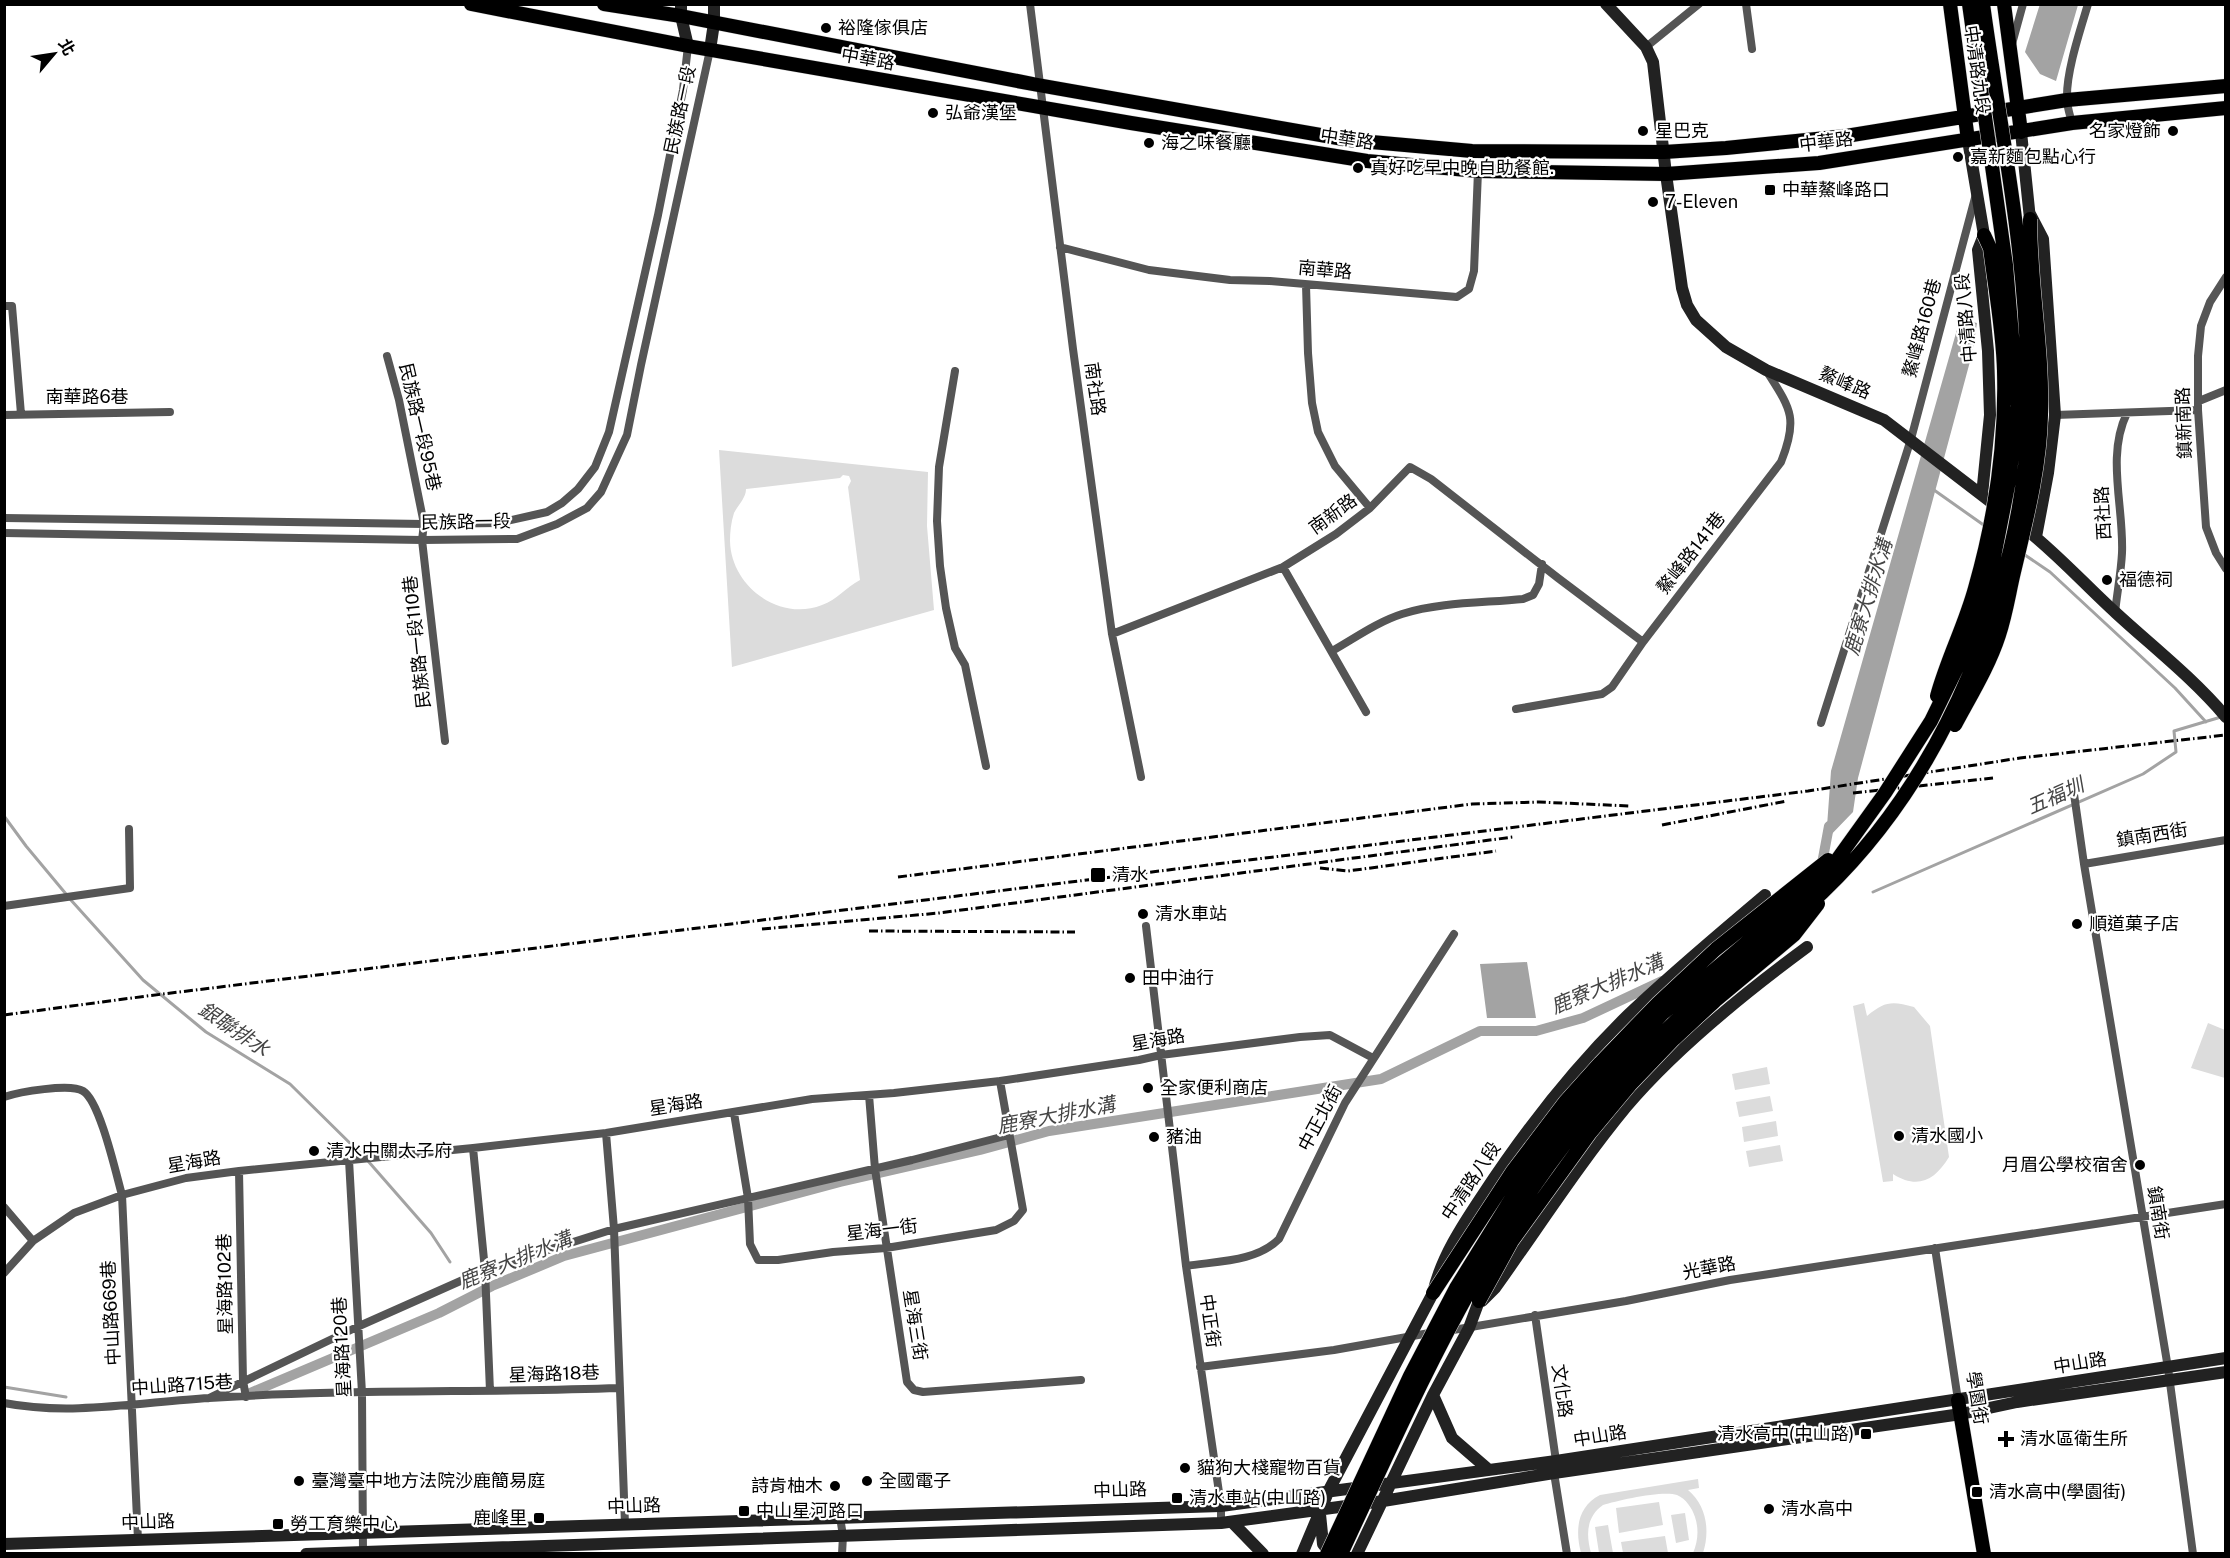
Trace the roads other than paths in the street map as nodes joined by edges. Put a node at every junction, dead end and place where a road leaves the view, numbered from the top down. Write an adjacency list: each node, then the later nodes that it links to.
1 (471, 4): 16 (main road, 中華路)
2 (604, 4): 14 (main road, 中華路)
3 (714, 4): 15 (street)
4 (1030, 4): 21 (street, 南社路)
5 (1606, 4): 17 (street, 鰲峰路)
6 (1699, 4): 17 (street)
7 (1746, 4): 18 (street)
8 (1950, 4): 27 (main road, 中清路九段)
9 (1969, 4): 69 (main road, bridge)
10 (1983, 4): 71 (main road, bridge)
11 (2004, 4): 20 (main road, 中清路九段)
12 (2023, 4): 20 (street)
13 (2088, 4): 23 (street)
14 (681, 10): 15 (main road, 中華路); 16 (street)
15 (714, 23): 19 (street); 21 (main road, 中華路)
16 (688, 46): 19 (main road, 中華路); 55 (street, 民族路一段)
17 (1646, 47): 31 (street, 鰲峰路)
18 (1752, 49)
19 (710, 50): 24 (main road, 中華路); 58 (street, 民族路一段)
20 (2010, 50): 25 (main road, 中清路九段)
21 (1038, 85): 24 (street, 南社路); 31 (main road, 中華路)
22 (2226, 86): 23 (main road, 中華路)
23 (2067, 100): 25 (main road, 中華路); 28 (street)
24 (1042, 107): 32 (main road, 中華路); 37 (street, 南社路)
25 (2018, 107): 27 (main road, 中華路); 29 (main road, 中清路九段)
26 (2226, 108): 28 (main road, 中華路)
27 (1966, 117): 30 (main road, 中清路九段); 31 (main road, 中華路)
28 (2072, 123): 29 (main road, 中華路)
29 (2021, 132): 30 (main road, 中華路); 35 (street)
30 (1968, 140): 33 (main road, 中華路); 34 (street, 中清路八段)
31 (1664, 152): 33 (street, 鰲峰路)
32 (1478, 171): 33 (main road, 中華路); 39 (street, 南華路)
33 (1666, 174): 42 (street, 鰲峰路)
34 (1977, 191): 36 (street, 中清路八段); 51 (street, 鰲峰路160巷)
35 (2030, 216): 50 (street); 71 (main road, bridge)
36 (1984, 235): 52 (street, 中清路八段); 69 (main road, bridge)
37 (1060, 247): 39 (street, 南華路); 63 (street, 南社路)
38 (2226, 277): 45 (street, 鎮新南路)
39 (1306, 285): 53 (street)
40 (8, 306): 48 (street)
41 (387, 356): 55 (street, 民族路一段95巷)
42 (1766, 370): 51 (street, 鰲峰路); 64 (street, 鰲峰路141巷)
43 (955, 371): 73 (street)
44 (2226, 390): 45 (street)
45 (2198, 406): 47 (street); 61 (street, 鎮新南路)
46 (170, 412): 48 (street, 南華路6巷)
47 (2127, 412): 50 (street); 62 (street, 西社路)
48 (21, 414): 49 (street, 南華路6巷)
49 (4, 415)
50 (2055, 415): 57 (street)
51 (1914, 442): 52 (street, 鰲峰路); 70 (street)
52 (1982, 495): 57 (street, 鰲峰路)
53 (1370, 508): 59 (street, 南新路); 60 (street, 南新路)
54 (4, 518): 55 (street, 民族路一段)
55 (424, 524): 58 (street, 民族路一段95巷)
56 (4, 533): 58 (street, 民族路一段)
57 (2036, 537): 62 (street, 鰲峰路)
58 (422, 540): 72 (street, 民族路一段110巷)
59 (1542, 564): 64 (street); 65 (street)
60 (1284, 567): 63 (street, 南新路); 65 (street)
61 (2226, 570)
62 (2115, 613): 68 (street, 鰲峰路)
63 (1112, 634): 74 (street, 南社路)
64 (1643, 642): 66 (street, 鰲峰路141巷)
65 (1332, 651): 67 (street)
66 (1516, 709)
67 (1366, 712)
68 (2226, 717)
69 (1931, 722): 78 (main road, bridge)
70 (1821, 723)
71 (1943, 732): 80 (main road, bridge)
72 (445, 741)
73 (986, 766)
74 (1141, 777)
75 (2074, 796): 79 (street, 鎮南街)
76 (129, 829): 82 (street)
77 (2226, 840): 79 (street, 鎮南西街)
78 (1842, 850): 110 (main road, bridge); 152 (main road, bridge)
79 (2084, 864): 102 (street, 鎮南街)
80 (1840, 875): 111 (main road, bridge); 153 (main road, bridge)
81 (1765, 895): 85 (street); 110 (street, 中清路八段)
82 (4, 906)
83 (1146, 926): 86 (street)
84 (1454, 934): 87 (street, 中正北街)
85 (1807, 947): 111 (street)
86 (1161, 1055): 87 (street, 星海路); 88 (street, 星海路); 107 (street, 中正街)
87 (1373, 1058): 107 (street, 中正北街)
88 (1000, 1081): 89 (street, 星海路); 93 (street, 星海一街)
89 (869, 1095): 91 (street, 星海路); 96 (street, 星海三街)
90 (4, 1096): 98 (street, 中山路669巷)
91 (734, 1113): 92 (street, 星海路); 99 (street, 星海一街)
92 (606, 1133): 94 (street, 星海路); 103 (street)
93 (1009, 1135): 96 (street); 105 (street, 星海一街)
94 (473, 1148): 95 (street, 星海路); 108 (street)
95 (349, 1160): 97 (street, 星海路); 113 (street, 星海路120巷)
96 (875, 1169): 99 (street); 105 (street, 星海三街)
97 (239, 1170): 98 (street, 星海路); 121 (street, 星海路102巷)
98 (122, 1195): 104 (street, 星海路); 131 (street, 中山路669巷)
99 (748, 1198): 103 (street); 105 (street, 星海一街)
100 (2226, 1204): 102 (street, 光華路)
101 (4, 1207): 104 (street)
102 (2142, 1218): 106 (street, 光華路); 118 (street, 鎮南街)
103 (614, 1229): 108 (street); 123 (street)
104 (33, 1241): 109 (street, 星海路)
105 (886, 1248): 120 (street, 星海三街)
106 (1935, 1248): 112 (street, 光華路); 129 (street, 學園街)
107 (1186, 1266): 117 (street, 中正街)
108 (485, 1270): 113 (street); 124 (street)
109 (4, 1273)
110 (1433, 1293): 115 (street, 中清路八段)
111 (1479, 1302): 114 (street)
112 (1535, 1315): 114 (street, 光華路); 133 (street, 文化路)
113 (357, 1327): 121 (street); 125 (street, 星海路120巷)
114 (1469, 1328): 115 (street, 光華路); 126 (street)
115 (1410, 1336): 117 (street, 光華路); 136 (street, 中清路八段)
116 (2226, 1358): 118 (street, 中山路)
117 (1200, 1367): 138 (street, 中正街)
118 (2168, 1368): 122 (street, 鎮南街); 129 (street, 中山路)
119 (2226, 1372): 122 (street, 中山路)
120 (1081, 1380)
121 (243, 1381): 127 (street, 星海路102巷); 128 (street)
122 (2169, 1382): 132 (street, 中山路); 157 (street, 鎮南街)
123 (620, 1388): 124 (street, 星海路18巷); 142 (street)
124 (490, 1391): 125 (street, 星海路18巷)
125 (362, 1393): 127 (street, 中山路715巷); 143 (street, 星海路120巷)
126 (1432, 1395): 134 (street); 135 (street)
127 (246, 1397): 128 (street, 中山路715巷)
128 (209, 1398): 131 (street, 中山路715巷)
129 (1958, 1400): 132 (main road, 學園街); 133 (street, 中山路)
130 (4, 1403): 131 (street, 中山路715巷)
131 (133, 1405): 145 (street, 中山路669巷)
132 (1961, 1414): 133 (street, 中山路); 156 (main road, 學園街)
133 (1555, 1467): 134 (street, 中山路); 137 (street, 中山路); 155 (street, 文化路)
134 (1489, 1470): 135 (street, 中山路)
135 (1389, 1484): 136 (street, 中山路); 137 (street)
136 (1329, 1490): 138 (street, 中山路); 139 (street, 中清路八段)
137 (1383, 1501): 139 (street, 中山路); 154 (street)
138 (1221, 1506): 140 (street, 中山路); 141 (street, 中正街)
139 (1320, 1510): 141 (street, 中山路); 151 (street, 中清路八段); 152 (street)
140 (840, 1517): 142 (street, 中山路); 144 (street)
141 (1227, 1523): 144 (street, 中山路); 150 (street)
142 (625, 1524): 143 (street, 中山路)
143 (363, 1533): 145 (street, 中山路); 147 (street, 星海路120巷)
144 (843, 1536): 147 (street, 中山路); 149 (street)
145 (138, 1540): 146 (street, 中山路)
146 (4, 1544)
147 (363, 1553): 148 (street, 中山路)
148 (306, 1554)
149 (842, 1554)
150 (1263, 1554)
151 (1302, 1554)
152 (1329, 1554)
153 (1341, 1554)
154 (1357, 1554)
155 (1567, 1554)
156 (1984, 1554)
157 (2193, 1554)

